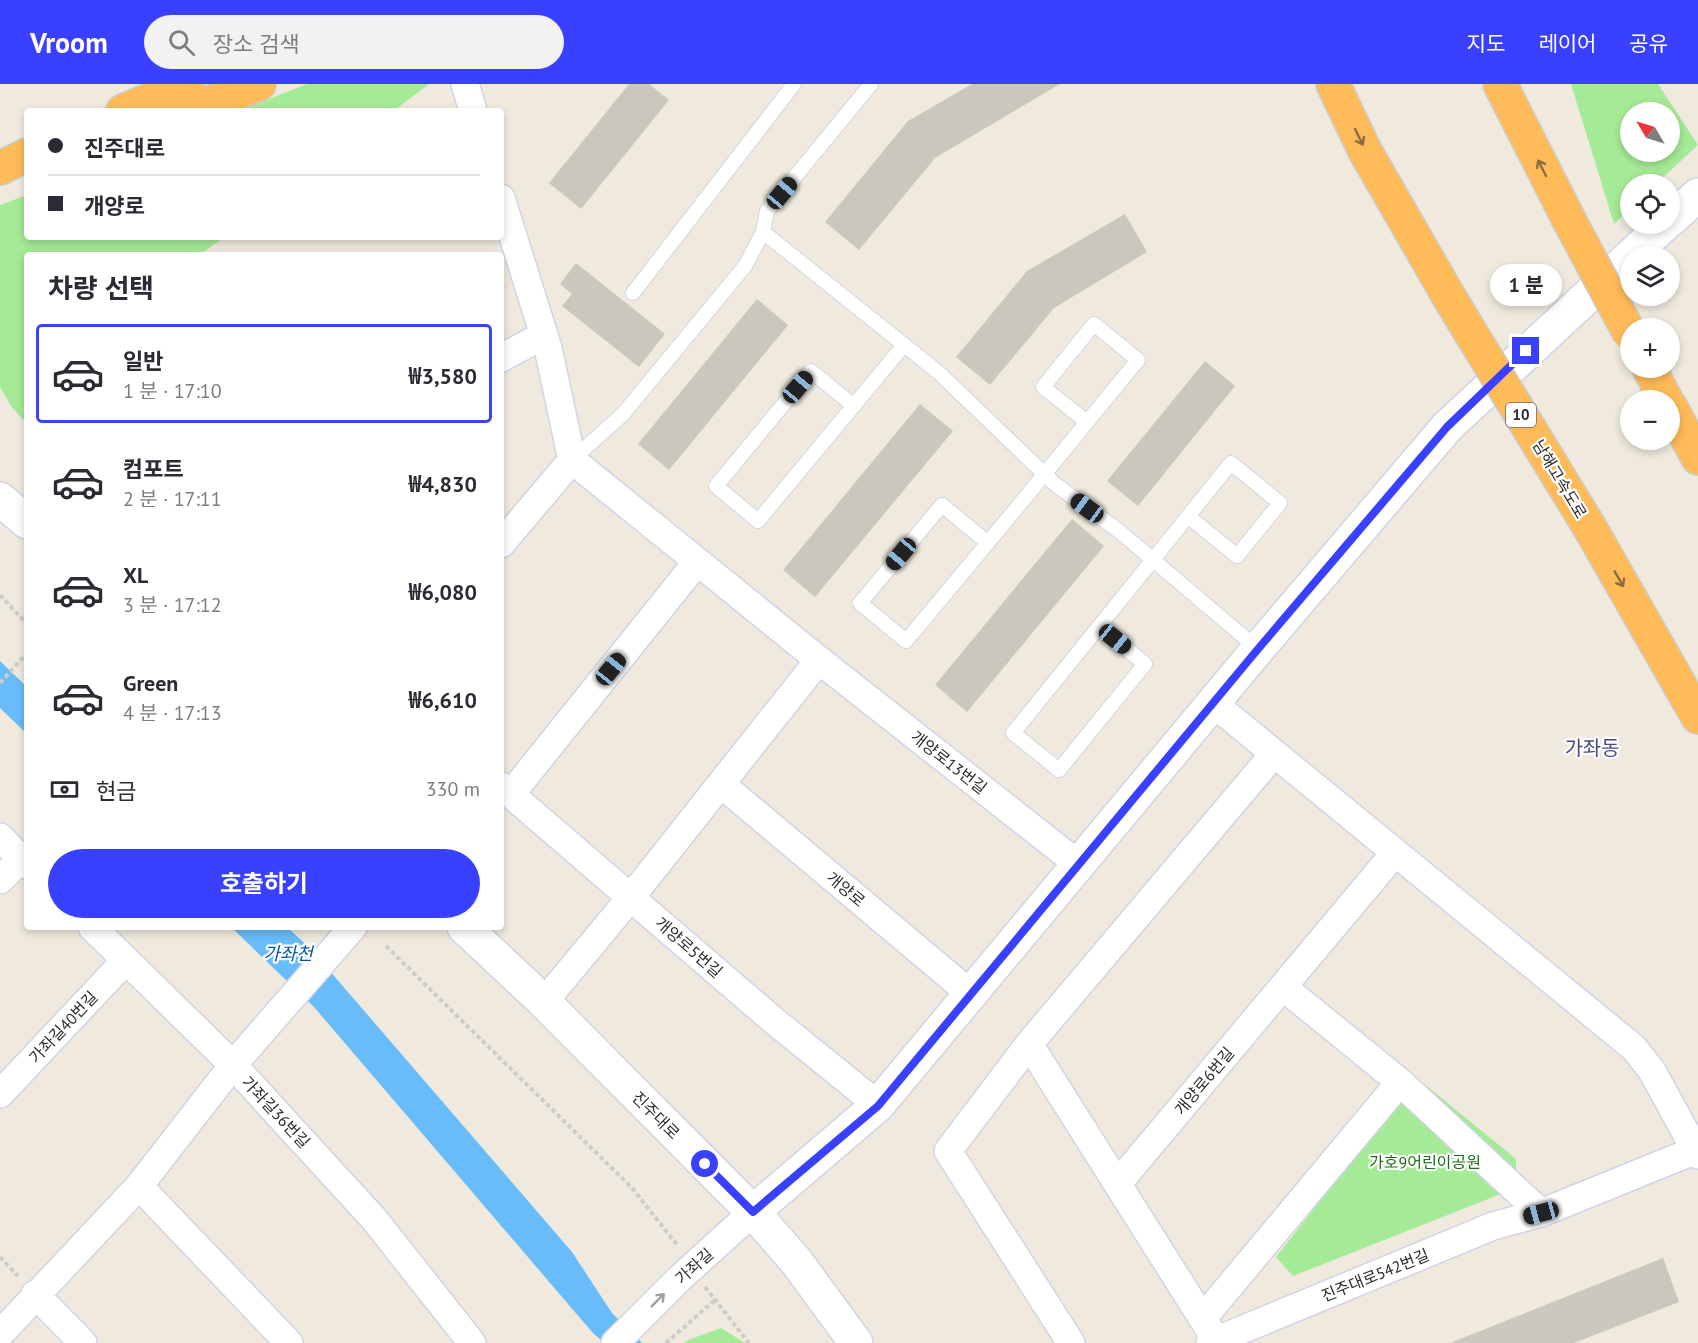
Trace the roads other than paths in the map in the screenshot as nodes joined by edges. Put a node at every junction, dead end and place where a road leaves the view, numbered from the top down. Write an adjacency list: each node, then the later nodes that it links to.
1 (188, 84): 8 (highway)
2 (259, 84): 9 (highway)
3 (465, 84): 10 (street)
4 (794, 84): 20 (lane)
5 (871, 84): 18 (lane)
6 (1333, 84): 42 (highway, 남해고속도로 / 10, one-way to 42, bridge)
7 (1500, 84): 21 (highway, one-way to 7, bridge)
8 (130, 108)
9 (196, 108)
10 (473, 108)
11 (24, 156): 12 (highway)
12 (0, 168)
13 (24, 176): 14 (highway)
14 (0, 186)
15 (1698, 195): 17 (street)
16 (504, 208): 22 (street)
17 (1680, 211)
18 (763, 232): 23 (lane); 29 (lane)
19 (1654, 234): 39 (street)
20 (633, 293)
21 (1621, 318)
22 (544, 335): 24 (street); 29 (street)
23 (904, 345): 25 (lane); 30 (lane)
24 (504, 356)
25 (854, 406): 25 (lane)
26 (1087, 423): 26 (lane); 30 (lane)
27 (1680, 424): 28 (highway)
28 (1696, 454)
29 (572, 460): 34 (street); 37 (street, 개양로13번길)
30 (1044, 475): 35 (lane); 36 (lane)
31 (0, 499): 33 (street)
32 (1189, 517): 32 (lane); 36 (lane)
33 (24, 519)
34 (504, 540)
35 (988, 543): 35 (lane)
36 (1152, 561): 38 (lane); 39 (lane)
37 (697, 562): 40 (street, 개양로13번길); 45 (street)
38 (1100, 627): 38 (lane)
39 (1258, 649): 41 (street)
40 (819, 660): 44 (street); 49 (street, 개양로13번길)
41 (1214, 704): 43 (street); 49 (street)
42 (1698, 717)
43 (1273, 755): 47 (street); 59 (street)
44 (721, 784): 51 (street); 57 (street, 개양로)
45 (506, 790): 51 (street, 개양로5번길)
46 (0, 837): 48 (street)
47 (1394, 854): 56 (street, 개양로6번길); 64 (street)
48 (24, 862): 50 (street)
49 (1078, 864): 57 (street)
50 (0, 880)
51 (631, 897): 58 (street); 63 (street, 개양로5번길)
52 (95, 930): 55 (street)
53 (350, 930): 60 (street)
54 (467, 930): 58 (street, 진주대로)
55 (126, 960): 60 (street); 62 (street, 가좌길40번길)
56 (1283, 987): 61 (street); 65 (street, 개양로6번길)
57 (972, 995): 63 (street)
58 (544, 1002): 67 (street, 진주대로)
59 (1029, 1044): 65 (street); 77 (street)
60 (233, 1065): 66 (street, 가좌길36번길); 74 (street, 가좌길36번길)
61 (1400, 1082): 68 (street); 71 (street)
62 (0, 1094)
63 (878, 1106): 67 (street)
64 (1697, 1153): 68 (street, 진주대로542번길)
65 (1119, 1182): 71 (street)
66 (139, 1186): 69 (street, 가좌길36번길); 73 (street)
67 (753, 1212): 75 (street, 가좌길, one-way to 67); 76 (street, 진주대로)
68 (1541, 1213): 71 (street, 진주대로542번길)
69 (35, 1294): 70 (street, 가좌길36번길); 72 (street)
70 (0, 1334)
71 (1210, 1334)
72 (83, 1343)
73 (289, 1343)
74 (472, 1343)
75 (615, 1343)
76 (856, 1343)
77 (1071, 1343)

